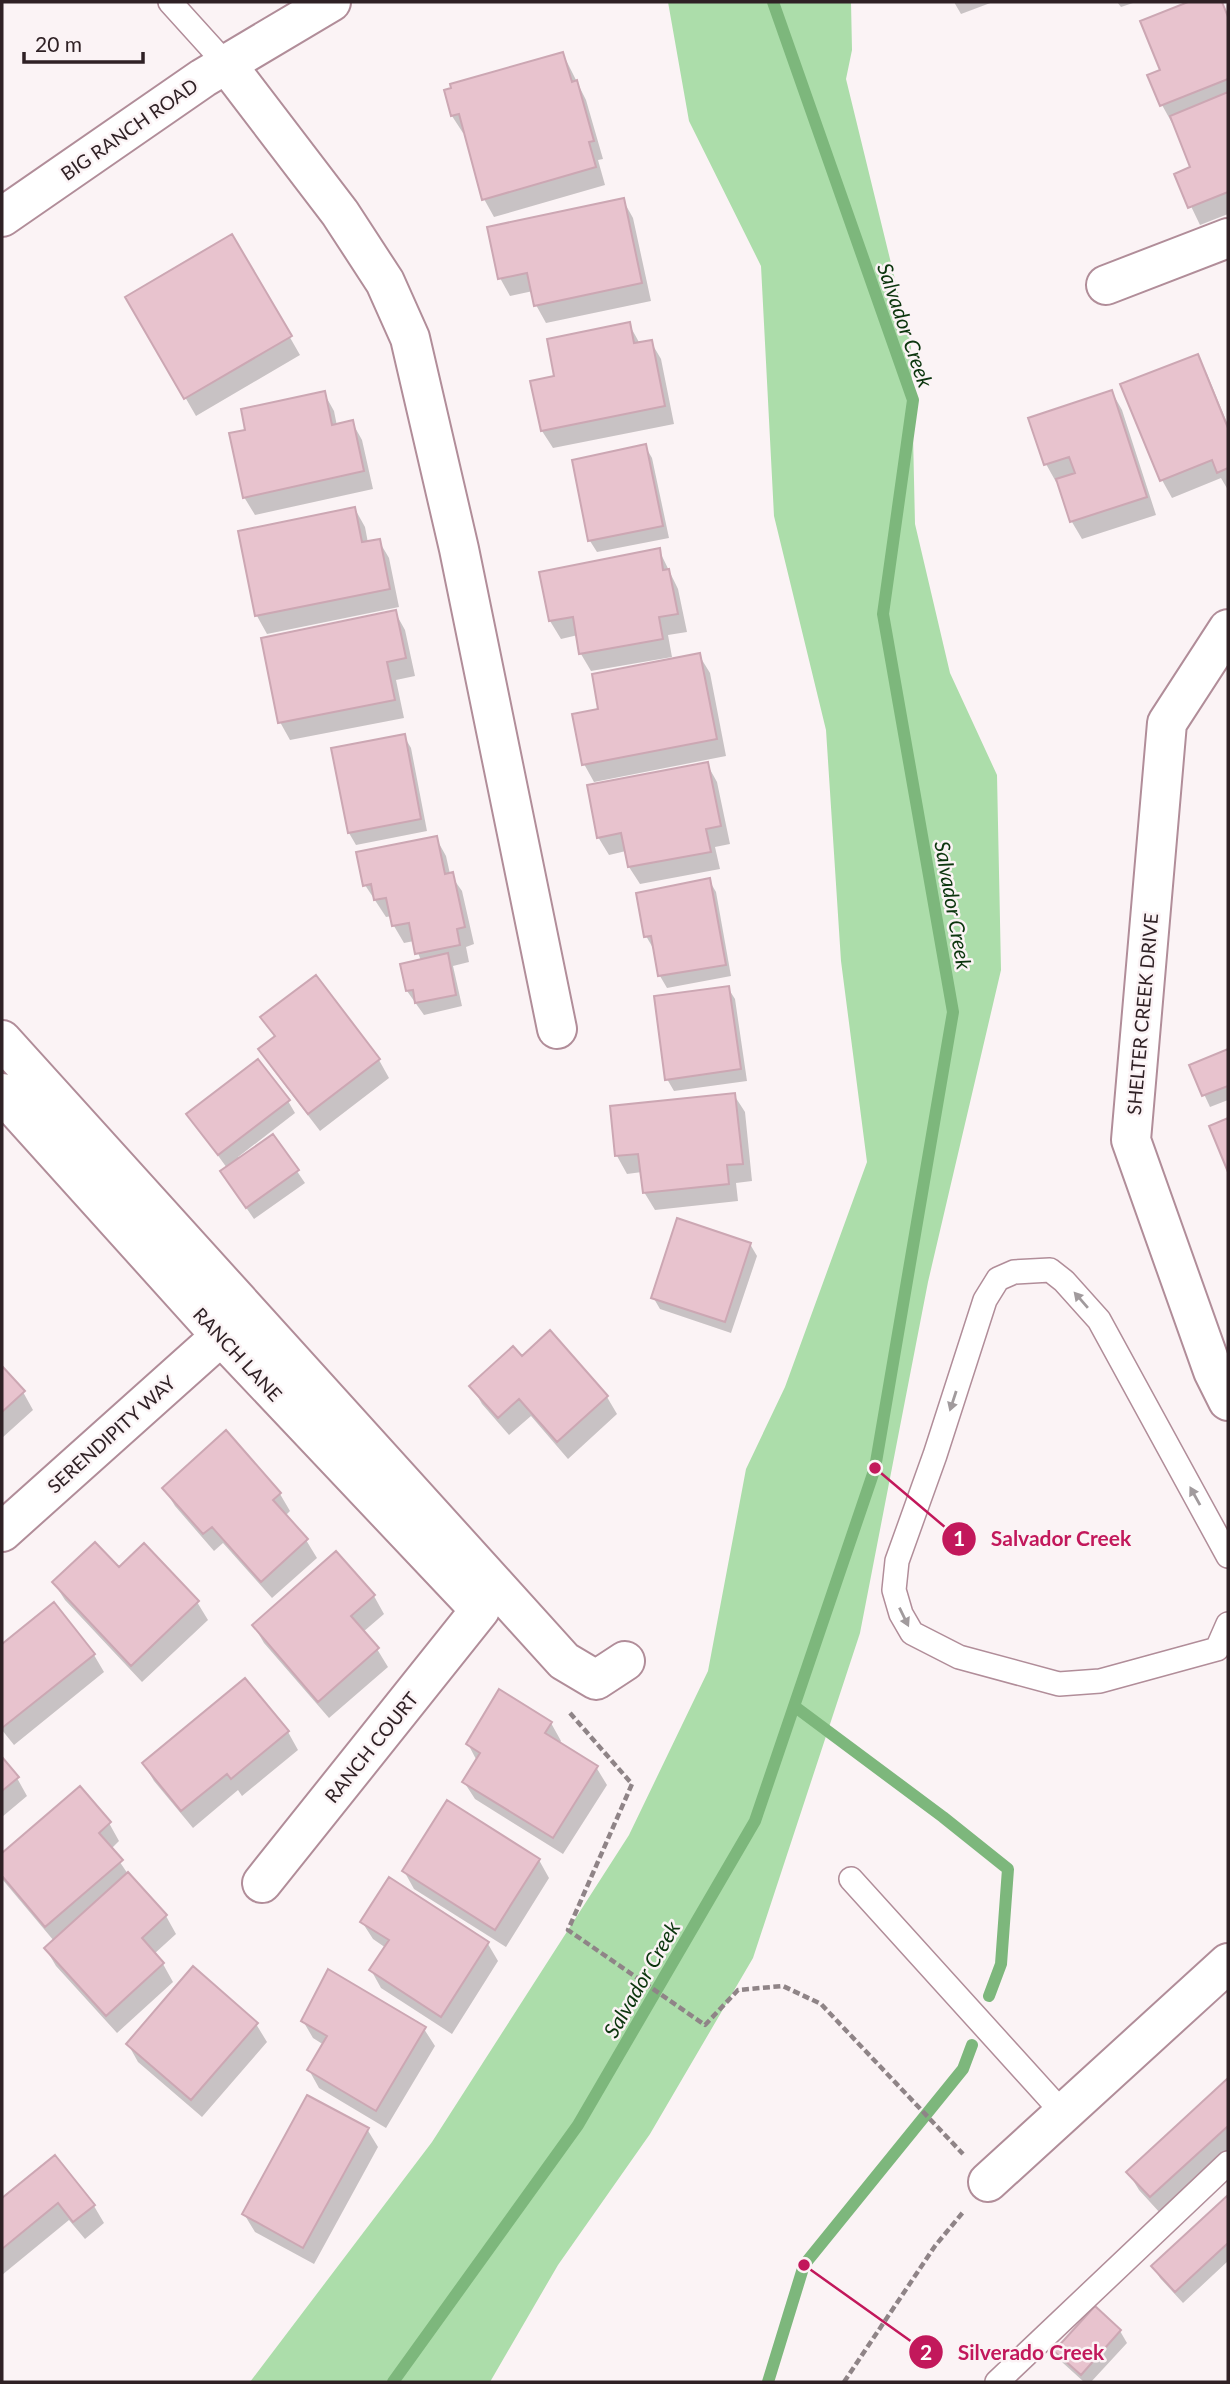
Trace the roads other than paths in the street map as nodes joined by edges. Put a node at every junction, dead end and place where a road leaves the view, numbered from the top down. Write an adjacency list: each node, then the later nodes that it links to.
1 (170, 2): 3 (lane)
2 (331, 2): 3 (street, BIG RANCH ROAD)
3 (227, 65): 4 (street, BIG RANCH ROAD); 8 (street)
4 (2, 217)
5 (1228, 238): 6 (street)
6 (1106, 285)
7 (1228, 629): 12 (street, SHELTER CREEK DRIVE)
8 (557, 1029)
9 (2, 1040): 18 (street)
10 (2, 1093): 11 (street, RANCH LANE)
11 (221, 1336): 13 (street, SERENDIPITY WAY); 15 (street, RANCH LANE)
12 (1223, 1379)
13 (2, 1532)
14 (1228, 1556): 17 (lane, one-way to 17)
15 (480, 1610): 20 (street, RANCH COURT)
16 (1228, 1624): 17 (lane)
17 (1223, 1657)
18 (625, 1661)
19 (851, 1878): 22 (lane)
20 (262, 1883)
21 (1228, 1963): 22 (street)
22 (1063, 2113): 24 (street)
23 (1228, 2163): 25 (lane)
24 (988, 2182)
25 (997, 2382)

